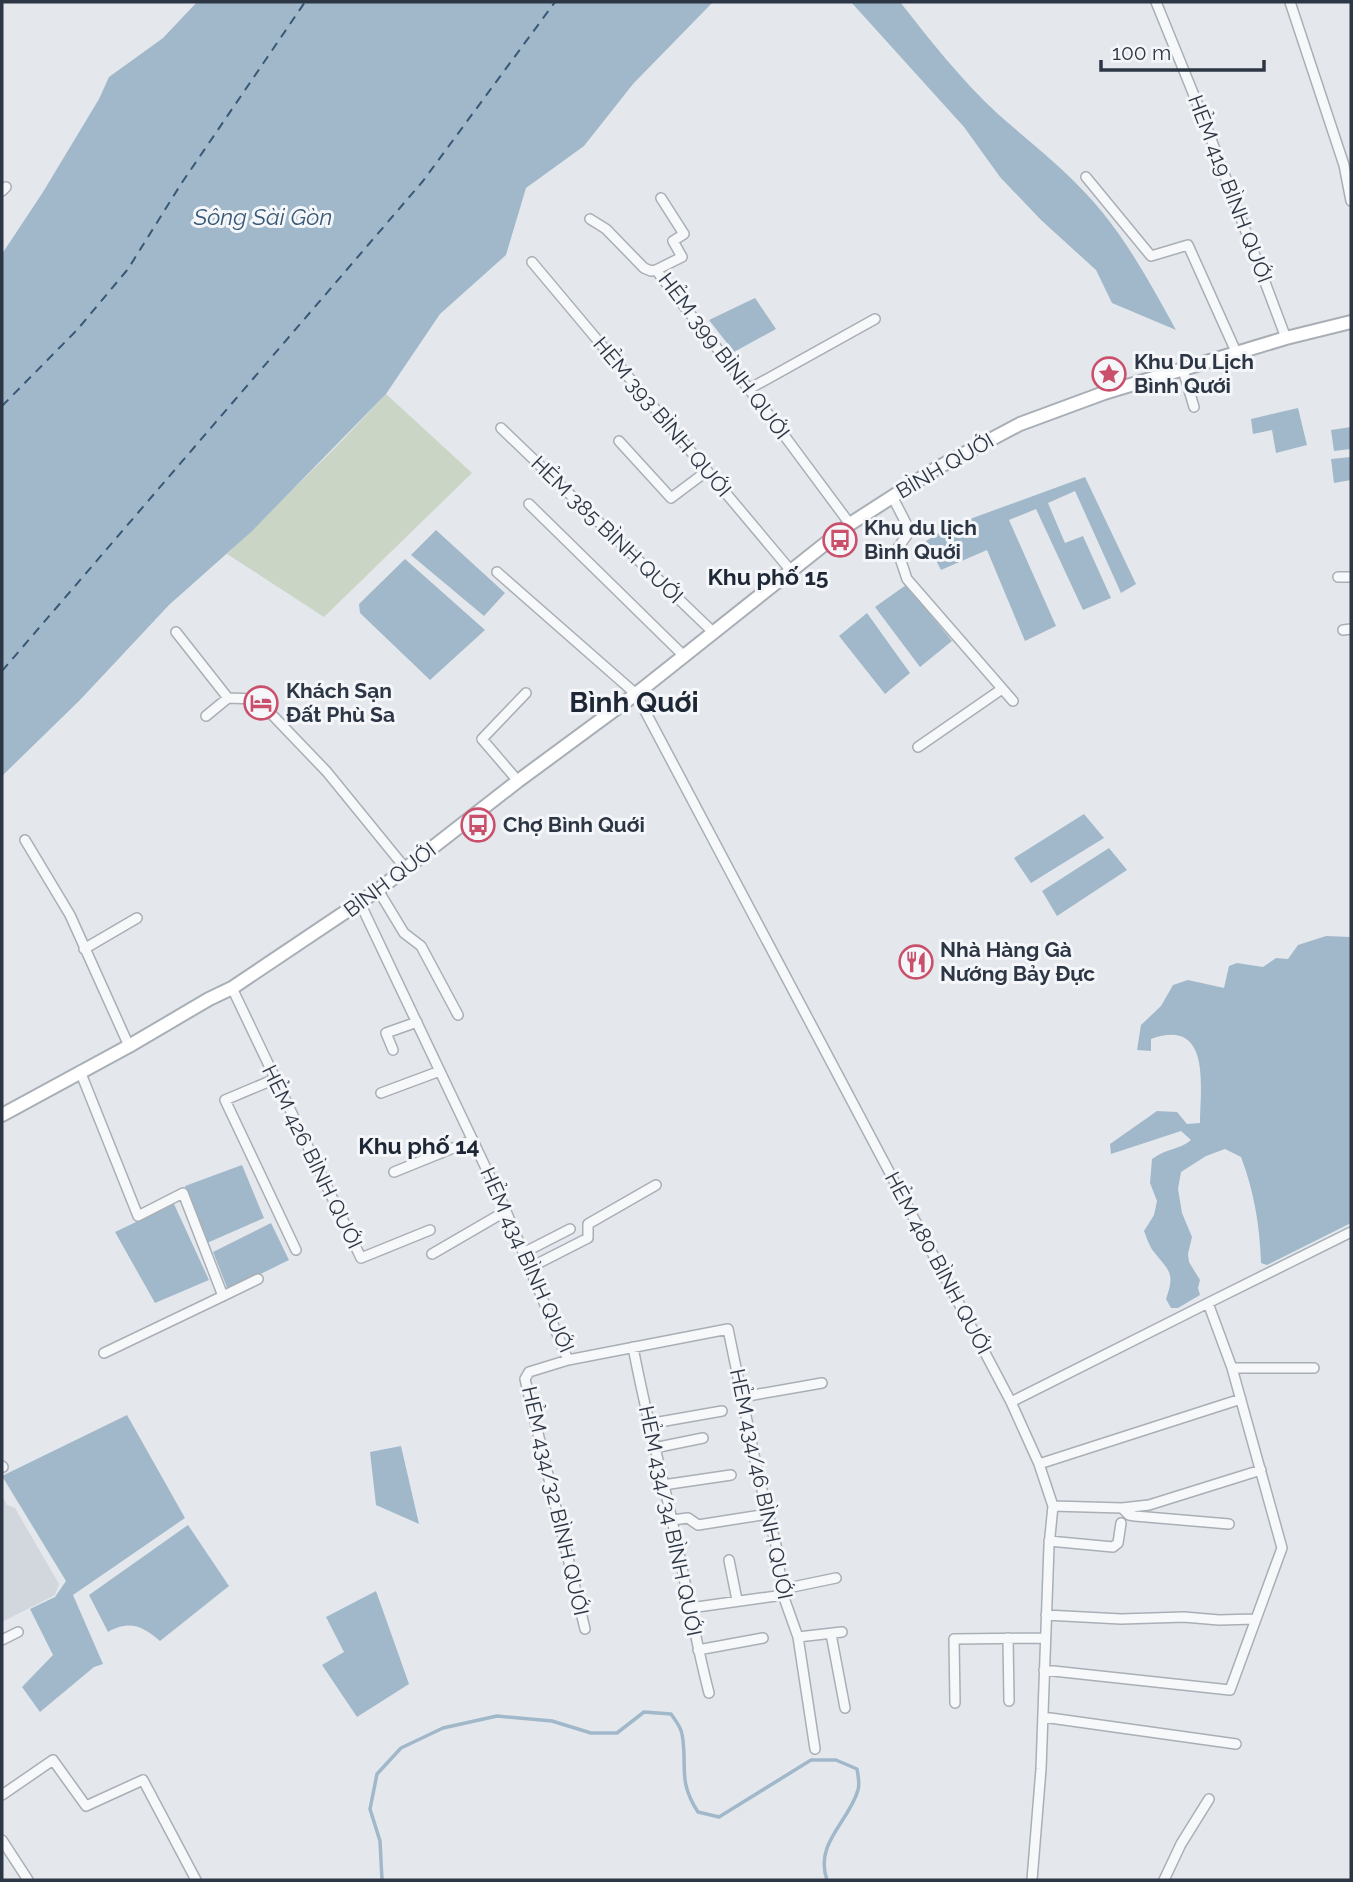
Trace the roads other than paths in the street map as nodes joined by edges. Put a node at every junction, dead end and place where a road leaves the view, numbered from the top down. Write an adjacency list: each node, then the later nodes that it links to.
1 (1156, 2): 11 (street, HẺM 419 BÌNH QUỚI)
2 (1290, 2): 5 (street)
3 (1086, 177): 12 (street)
4 (661, 198): 8 (street, HẺM 399 BÌNH QUỚI)
5 (1351, 201)
6 (590, 219): 8 (street)
7 (532, 262): 18 (street, HẺM 393 BÌNH QUỚI)
8 (656, 270): 14 (street, HẺM 399 BÌNH QUỚI)
9 (874, 319): 14 (street)
10 (1351, 322): 11 (main road, BÌNH QUỚI)
11 (1286, 338): 12 (main road, BÌNH QUỚI)
12 (1237, 354): 13 (main road, BÌNH QUỚI)
13 (1183, 370): 15 (street); 19 (main road, BÌNH QUỚI)
14 (749, 389): 21 (street, HẺM 399 BÌNH QUỚI)
15 (1194, 407)
16 (501, 428): 27 (street, HẺM 385 BÌNH QUỚI)
17 (619, 441): 18 (street)
18 (707, 471): 23 (street, HẺM 393 BÌNH QUỚI)
19 (892, 496): 21 (main road, BÌNH QUỚI); 29 (street)
20 (529, 504): 28 (street)
21 (850, 524): 23 (main road, BÌNH QUỚI)
22 (497, 572): 31 (street)
23 (792, 572): 27 (main road, BÌNH QUỚI)
24 (1338, 577): 25 (street)
25 (1351, 577)
26 (176, 632): 32 (street)
27 (713, 632): 28 (main road, BÌNH QUỚI)
28 (683, 655): 31 (main road, BÌNH QUỚI)
29 (1002, 689): 33 (street); 35 (street)
30 (526, 692): 36 (street)
31 (636, 694): 36 (main road, BÌNH QUỚI); 76 (street, HẺM 480 BÌNH QUỚI)
32 (228, 698): 34 (street); 38 (street)
33 (1013, 701)
34 (206, 716)
35 (918, 747)
36 (518, 781): 38 (main road, BÌNH QUỚI)
37 (25, 840): 42 (street)
38 (406, 869): 39 (main road, BÌNH QUỚI)
39 (378, 890): 40 (main road, BÌNH QUỚI); 44 (street)
40 (360, 903): 43 (main road, BÌNH QUỚI); 45 (street, HẺM 434 BÌNH QUỚI)
41 (137, 918): 42 (street)
42 (84, 949): 46 (street)
43 (232, 989): 46 (main road, BÌNH QUỚI); 50 (street, HẺM 426 BÌNH QUỚI)
44 (458, 1016)
45 (417, 1022): 47 (street); 48 (street, HẺM 434 BÌNH QUỚI)
46 (129, 1046): 49 (main road, BÌNH QUỚI)
47 (393, 1050)
48 (440, 1071): 51 (street); 53 (street, HẺM 434 BÌNH QUỚI)
49 (80, 1072): 52 (main road, BÌNH QUỚI); 65 (street)
50 (275, 1079): 58 (street, HẺM 426 BÌNH QUỚI); 60 (street)
51 (381, 1093)
52 (3, 1112)
53 (473, 1140): 54 (street); 56 (street, HẺM 434 BÌNH QUỚI)
54 (394, 1172)
55 (656, 1185): 63 (street)
56 (506, 1211): 61 (street, HẺM 434 BÌNH QUỚI); 62 (street)
57 (570, 1229): 61 (street)
58 (430, 1230)
59 (1351, 1232): 66 (street)
60 (296, 1250)
61 (523, 1253): 63 (street, HẺM 434 BÌNH QUỚI)
62 (432, 1254)
63 (529, 1268): 70 (street, HẺM 434 BÌNH QUỚI)
64 (258, 1279): 65 (street)
65 (223, 1296): 69 (street)
66 (1208, 1303): 71 (street); 76 (street)
67 (728, 1329): 68 (street, HẺM 434 BÌNH QUỚI); 74 (street, HẺM 434/46 BÌNH QUỚI)
68 (633, 1347): 70 (street, HẺM 434 BÌNH QUỚI); 78 (street, HẺM 434/34 BÌNH QUỚI)
69 (104, 1353)
70 (568, 1360): 99 (street, HẺM 434/32 BÌNH QUỚI)
71 (1232, 1368): 72 (street); 75 (street)
72 (1314, 1368)
73 (822, 1383): 74 (street)
74 (742, 1397): 87 (street, HẺM 434/46 BÌNH QUỚI)
75 (1241, 1399): 81 (street); 82 (street)
76 (1011, 1402): 81 (street, HẺM 480 BÌNH QUỚI)
77 (722, 1411): 78 (street)
78 (648, 1424): 80 (street, HẺM 434/34 BÌNH QUỚI)
79 (703, 1438): 80 (street)
80 (654, 1448): 84 (street, HẺM 434/34 BÌNH QUỚI)
81 (1039, 1464): 85 (street, HẺM 480 BÌNH QUỚI)
82 (1261, 1470): 86 (street); 98 (street)
83 (730, 1475): 84 (street)
84 (663, 1485): 88 (street, HẺM 434/34 BÌNH QUỚI)
85 (1053, 1506): 86 (street); 91 (street, HẺM 480 BÌNH QUỚI)
86 (1122, 1508): 90 (street)
87 (768, 1514): 88 (street); 94 (street, HẺM 434/46 BÌNH QUỚI)
88 (672, 1520): 96 (street, HẺM 434/34 BÌNH QUỚI)
89 (1121, 1524): 91 (street)
90 (1229, 1524)
91 (1049, 1541): 97 (street, HẺM 480 BÌNH QUỚI)
92 (729, 1560): 95 (street)
93 (836, 1578): 94 (street)
94 (783, 1592): 95 (street); 101 (street, HẺM 434/46 BÌNH QUỚI)
95 (737, 1600): 96 (street)
96 (690, 1608): 106 (street, HẺM 434/34 BÌNH QUỚI)
97 (1046, 1615): 98 (street); 104 (street, HẺM 480 BÌNH QUỚI)
98 (1255, 1619): 107 (street)
99 (585, 1629)
100 (18, 1632): 105 (street)
101 (798, 1637): 111 (street); 114 (street, HẺM 434/46 BÌNH QUỚI)
102 (763, 1638): 106 (street)
103 (1008, 1638): 104 (street); 109 (street); 110 (street)
104 (1045, 1638): 107 (street, HẺM 480 BÌNH QUỚI)
105 (2, 1640)
106 (698, 1650): 108 (street, HẺM 434/34 BÌNH QUỚI)
107 (1044, 1670): 112 (street, HẺM 480 BÌNH QUỚI)
108 (709, 1693)
109 (1009, 1701)
110 (955, 1703)
111 (845, 1707)
112 (1042, 1717): 113 (street); 120 (street, HẺM 480 BÌNH QUỚI)
113 (1236, 1744)
114 (815, 1749)
115 (2, 1795): 119 (street)
116 (1209, 1799): 121 (street)
117 (2, 1840): 118 (street)
118 (28, 1880)
119 (197, 1880)
120 (1032, 1880)
121 (1164, 1880)

